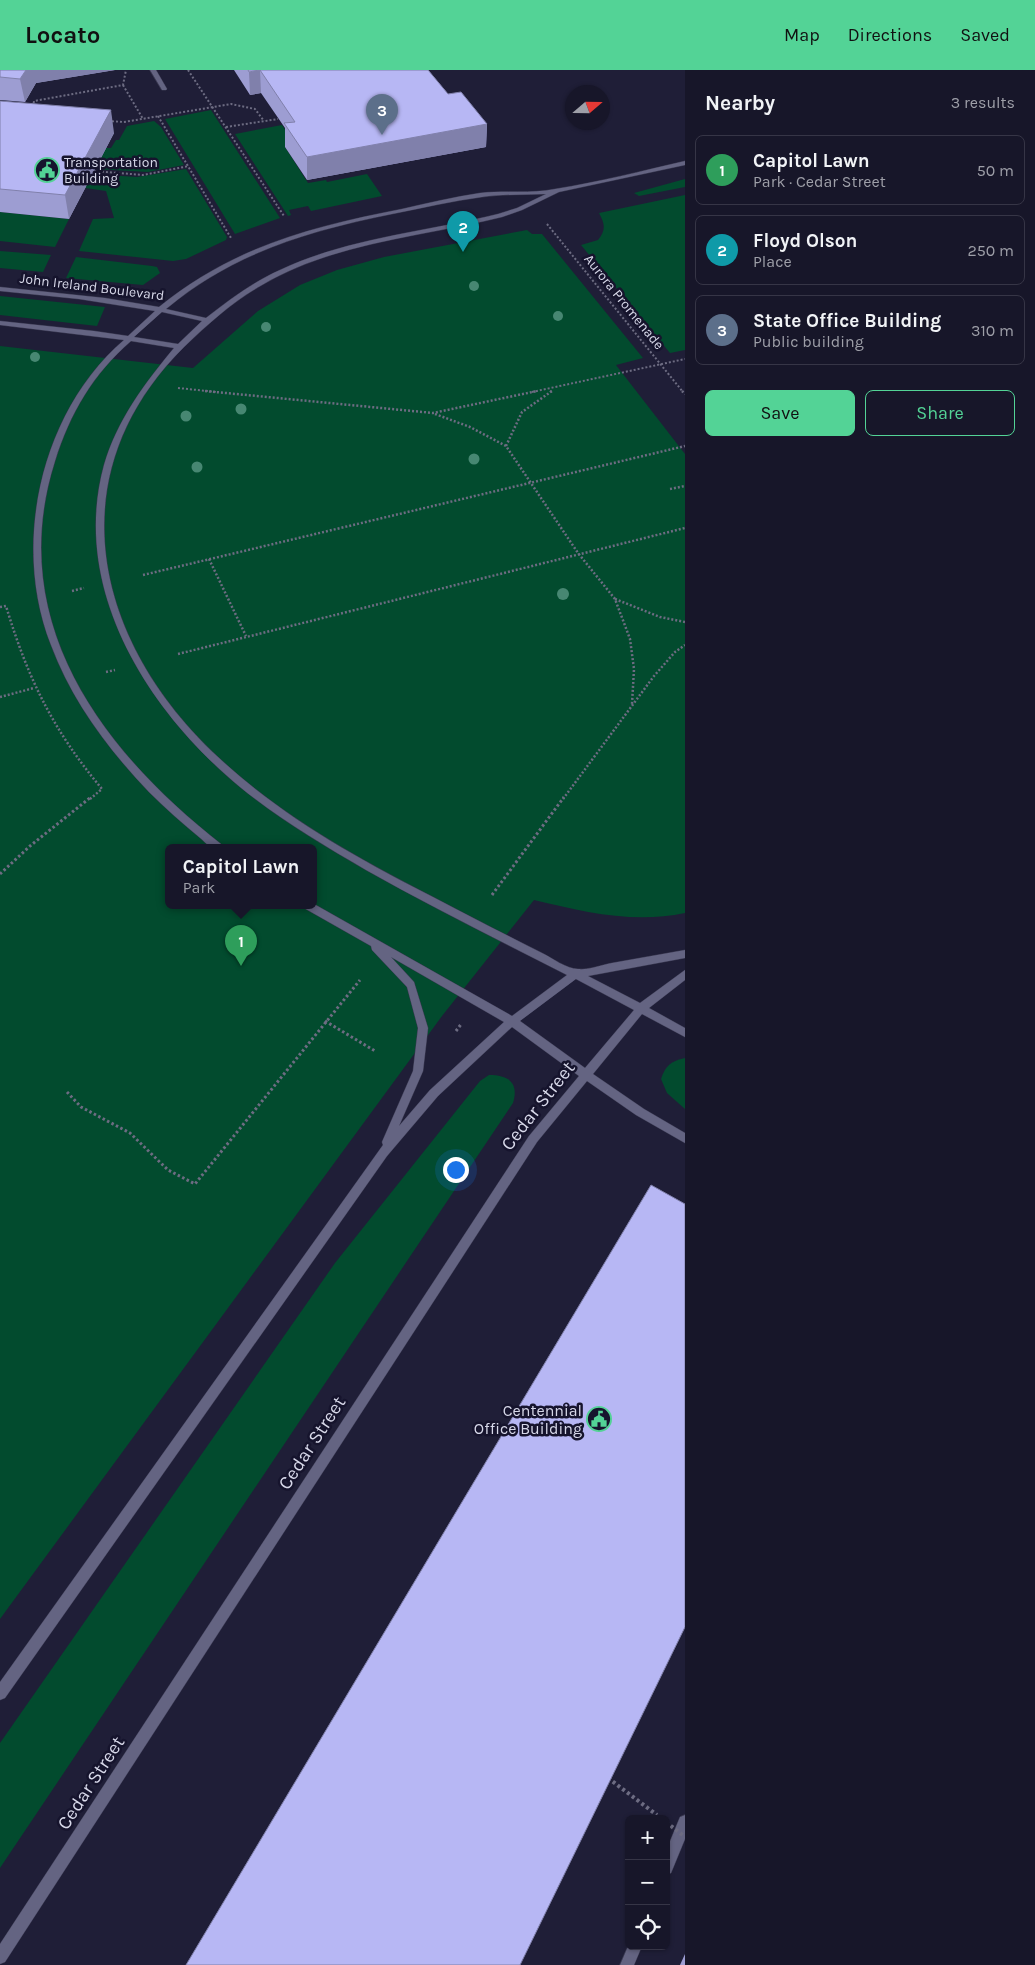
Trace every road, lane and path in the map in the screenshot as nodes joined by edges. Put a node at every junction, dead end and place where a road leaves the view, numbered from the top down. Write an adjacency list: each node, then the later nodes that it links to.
1 (126, 70): 4 (path)
2 (153, 70): 5 (street)
3 (188, 70): 6 (path)
4 (123, 85): 7 (path); 10 (path)
5 (164, 89)
6 (213, 106): 8 (path); 12 (path); 13 (path)
7 (32, 108)
8 (158, 116): 10 (path); 15 (path)
9 (278, 118): 12 (path)
10 (143, 119): 11 (path)
11 (105, 121)
12 (264, 121): 13 (path)
13 (226, 127): 18 (path)
14 (685, 164): 17 (street)
15 (189, 166): 16 (path); 20 (path)
16 (94, 171)
17 (559, 190): 22 (street); 23 (street)
18 (287, 221)
19 (547, 224): 28 (path, Aurora Promenade)
20 (233, 240)
21 (0, 288): 22 (street, John Ireland Boulevard)
22 (160, 308): 23 (street, John Ireland Boulevard); 25 (street)
23 (209, 320): 26 (street)
24 (0, 323): 25 (street)
25 (128, 340): 26 (street); 55 (street)
26 (181, 347): 61 (street)
27 (685, 359): 28 (path)
28 (661, 364): 30 (path); 31 (path, Aurora Promenade)
29 (178, 388): 32 (path)
30 (556, 388): 32 (path); 33 (path)
31 (685, 394)
32 (433, 413): 33 (path)
33 (506, 446): 35 (path)
34 (685, 446): 35 (path)
35 (531, 482): 39 (path); 40 (path)
36 (685, 486): 37 (path)
37 (670, 489)
38 (685, 528): 39 (path)
39 (578, 553): 44 (path); 47 (path)
40 (209, 560): 41 (path); 47 (path)
41 (144, 575)
42 (84, 588): 43 (path)
43 (72, 591)
44 (615, 599): 46 (path); 54 (path)
45 (0, 608): 52 (path)
46 (685, 622)
47 (246, 636): 49 (path)
48 (685, 645): 54 (path)
49 (178, 654)
50 (116, 670): 51 (path)
51 (106, 672)
52 (34, 688): 53 (path); 56 (path)
53 (0, 697)
54 (632, 704): 57 (path)
55 (214, 844)
56 (0, 874)
57 (492, 895)
58 (314, 909): 59 (street)
59 (368, 939): 66 (street); 74 (street)
60 (685, 954): 61 (street)
61 (576, 974): 64 (street); 66 (street)
62 (685, 974): 64 (street, Cedar Street)
63 (360, 980): 65 (path)
64 (641, 1008): 68 (street); 71 (street, Cedar Street)
65 (325, 1021): 70 (path); 72 (path)
66 (512, 1021): 71 (street); 74 (street)
67 (450, 1030): 69 (path)
68 (685, 1033)
69 (461, 1034)
70 (375, 1051)
71 (586, 1075): 73 (street); 83 (street, Cedar Street)
72 (67, 1092)
73 (685, 1138)
74 (383, 1153): 75 (street)
75 (0, 1693)
76 (604, 1775): 77 (path)
77 (657, 1815)
78 (685, 1822): 81 (street)
79 (670, 1825): 80 (path, bridge)
80 (685, 1837)
81 (669, 1860)
82 (633, 1950): 84 (street)
83 (0, 1957)
84 (627, 1965)

